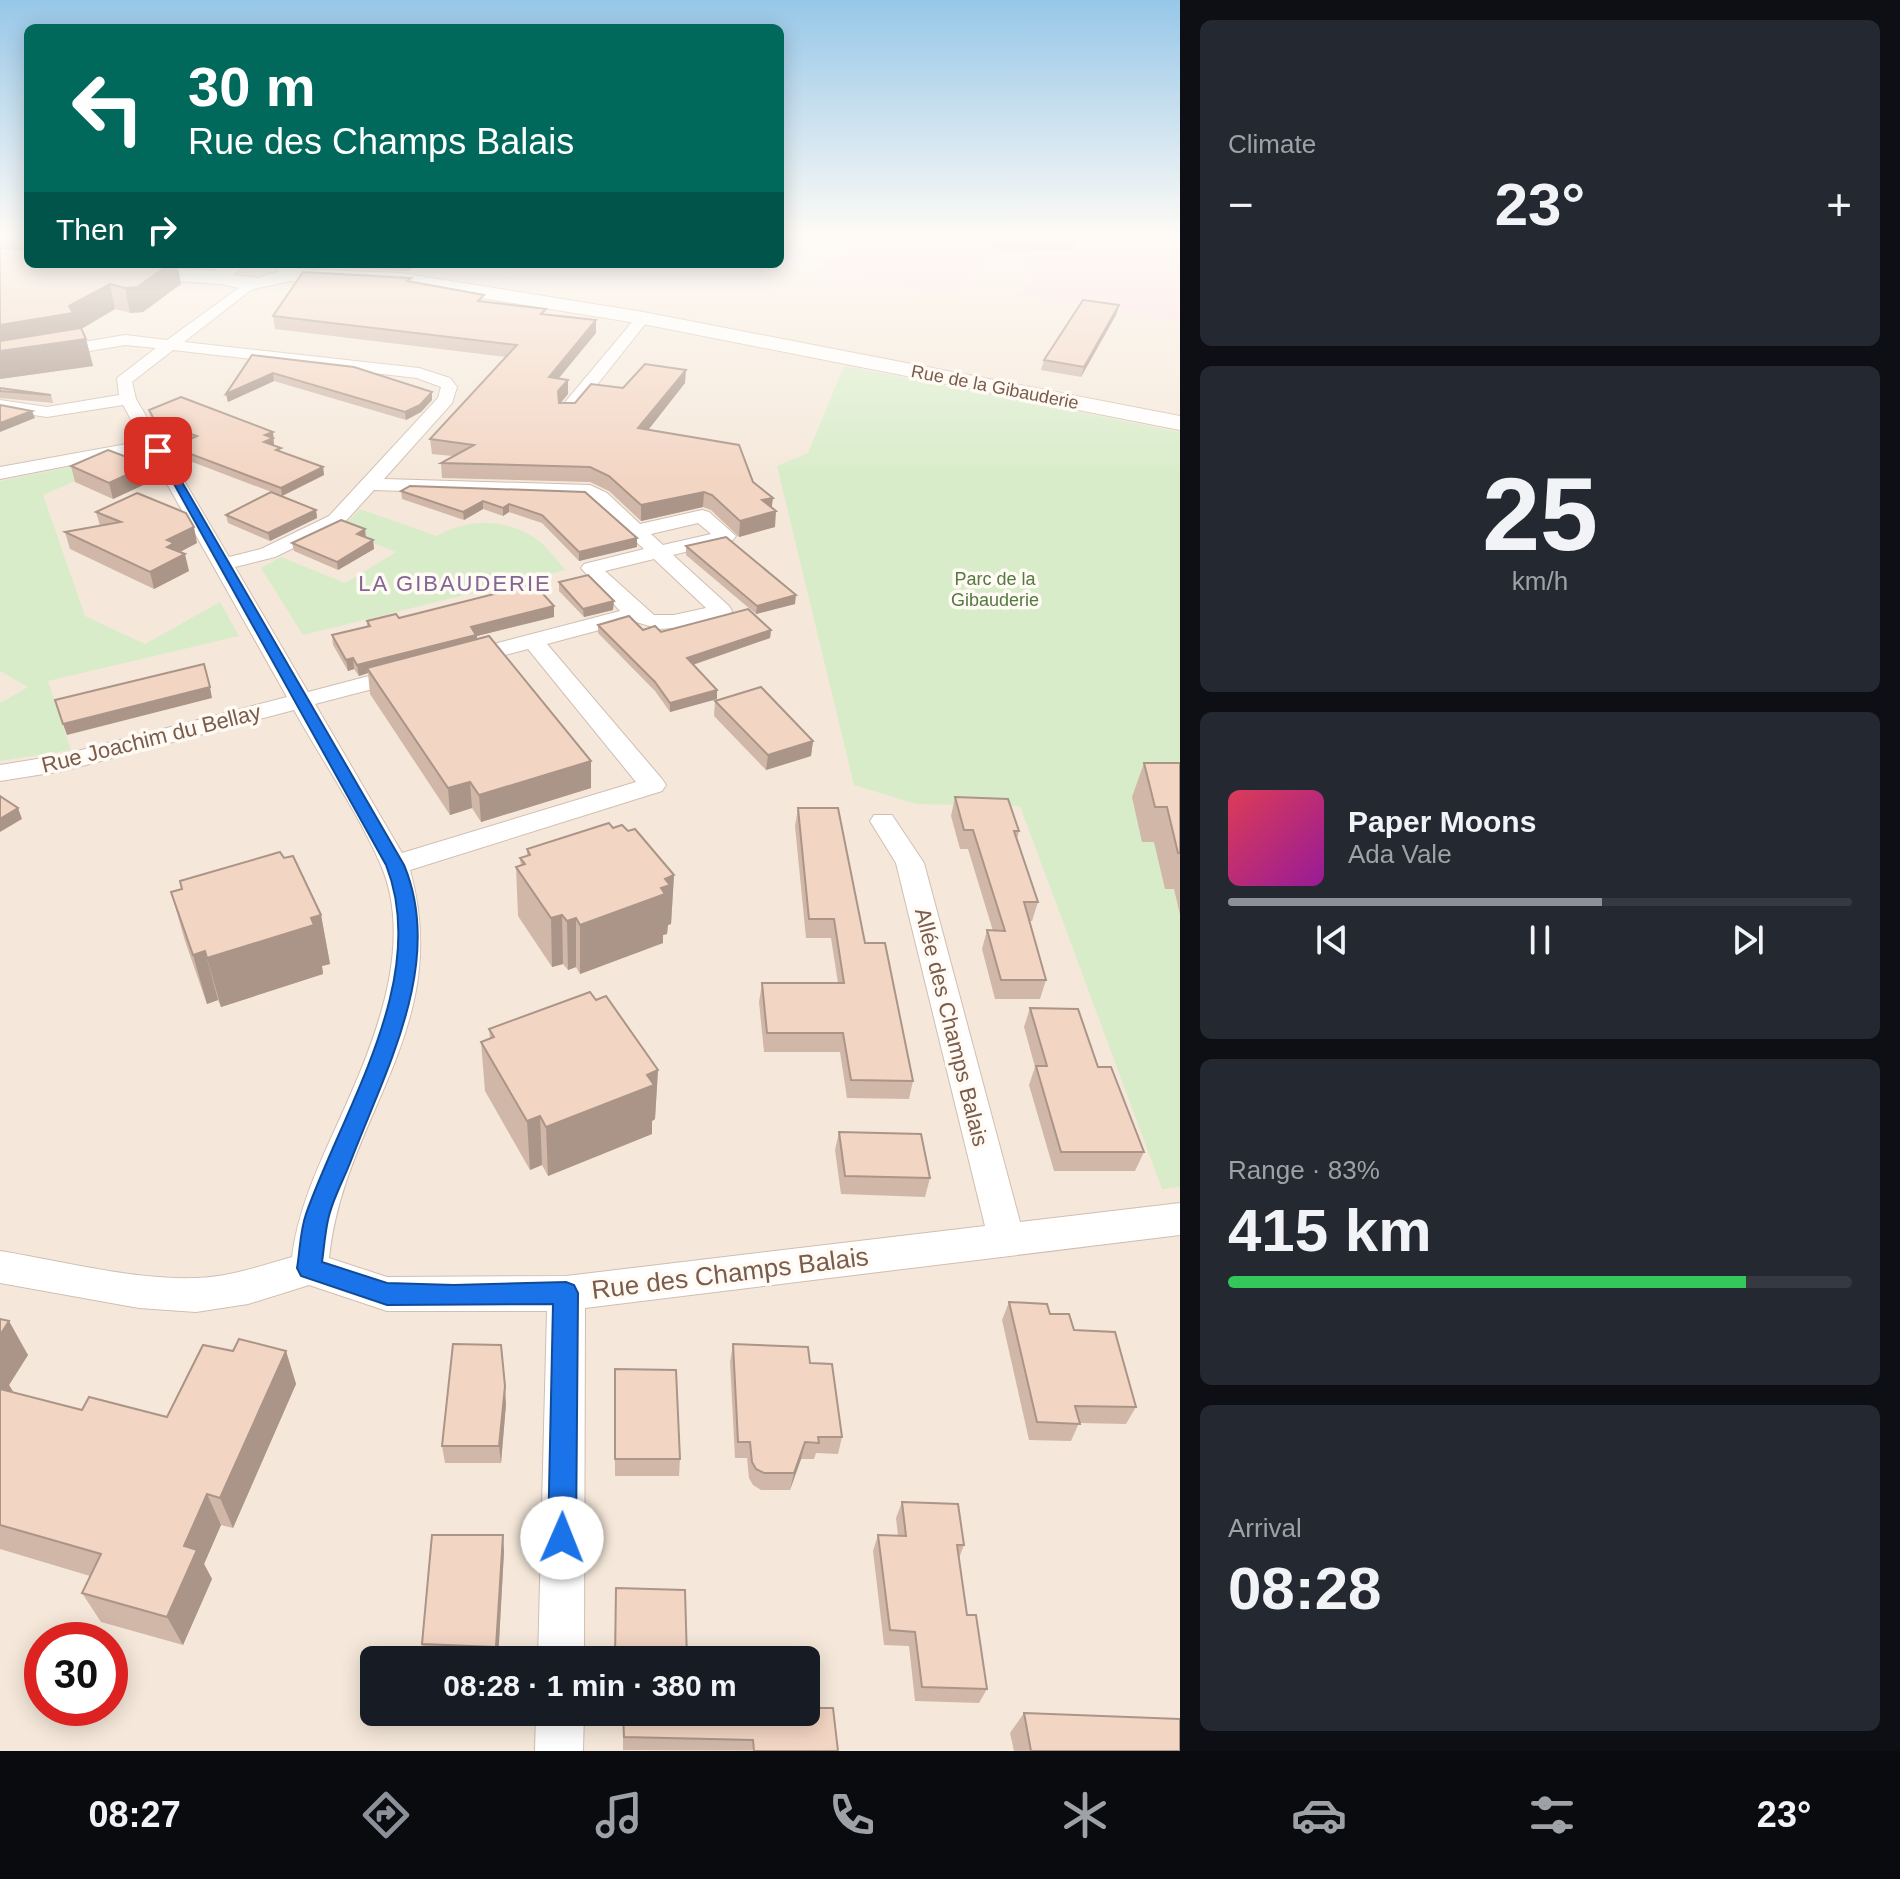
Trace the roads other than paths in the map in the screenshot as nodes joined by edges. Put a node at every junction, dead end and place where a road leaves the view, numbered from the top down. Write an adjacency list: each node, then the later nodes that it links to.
1 (205, 317): 5 (street)
2 (635, 317): 4 (street, Rue de la Gibauderie)
3 (660, 317): 10 (street, Rue de la Gibauderie)
4 (643, 318): 9 (street); 11 (street, Rue de la Gibauderie)
5 (167, 345): 6 (street); 7 (street); 14 (street)
6 (0, 361)
7 (128, 399): 8 (street); 12 (street)
8 (0, 405)
9 (567, 411)
10 (1180, 414)
11 (1180, 423)
12 (154, 444): 13 (street); 17 (street)
13 (0, 473)
14 (371, 484): 15 (street); 17 (street)
15 (636, 531): 16 (street); 16 (street)
16 (659, 552): 18 (street); 18 (street)
17 (224, 564): 20 (street)
18 (635, 614): 19 (street, Rue Joachim du Bellay)
19 (533, 641): 20 (street, Rue Joachim du Bellay); 23 (street)
20 (301, 700): 21 (street, Rue Joachim du Bellay); 23 (street)
21 (0, 773)
22 (883, 821): 25 (street, Allée des Champs Balais)
23 (395, 865): 27 (street)
24 (1179, 1223): 25 (street, Rue des Champs Balais)
25 (1007, 1241): 28 (street, Rue des Champs Balais)
26 (0, 1267): 27 (street)
27 (309, 1268): 28 (street, Rue des Champs Balais)
28 (566, 1293): 29 (street)
29 (561, 1646)
30 (560, 1726): 31 (street)
31 (559, 1751)

